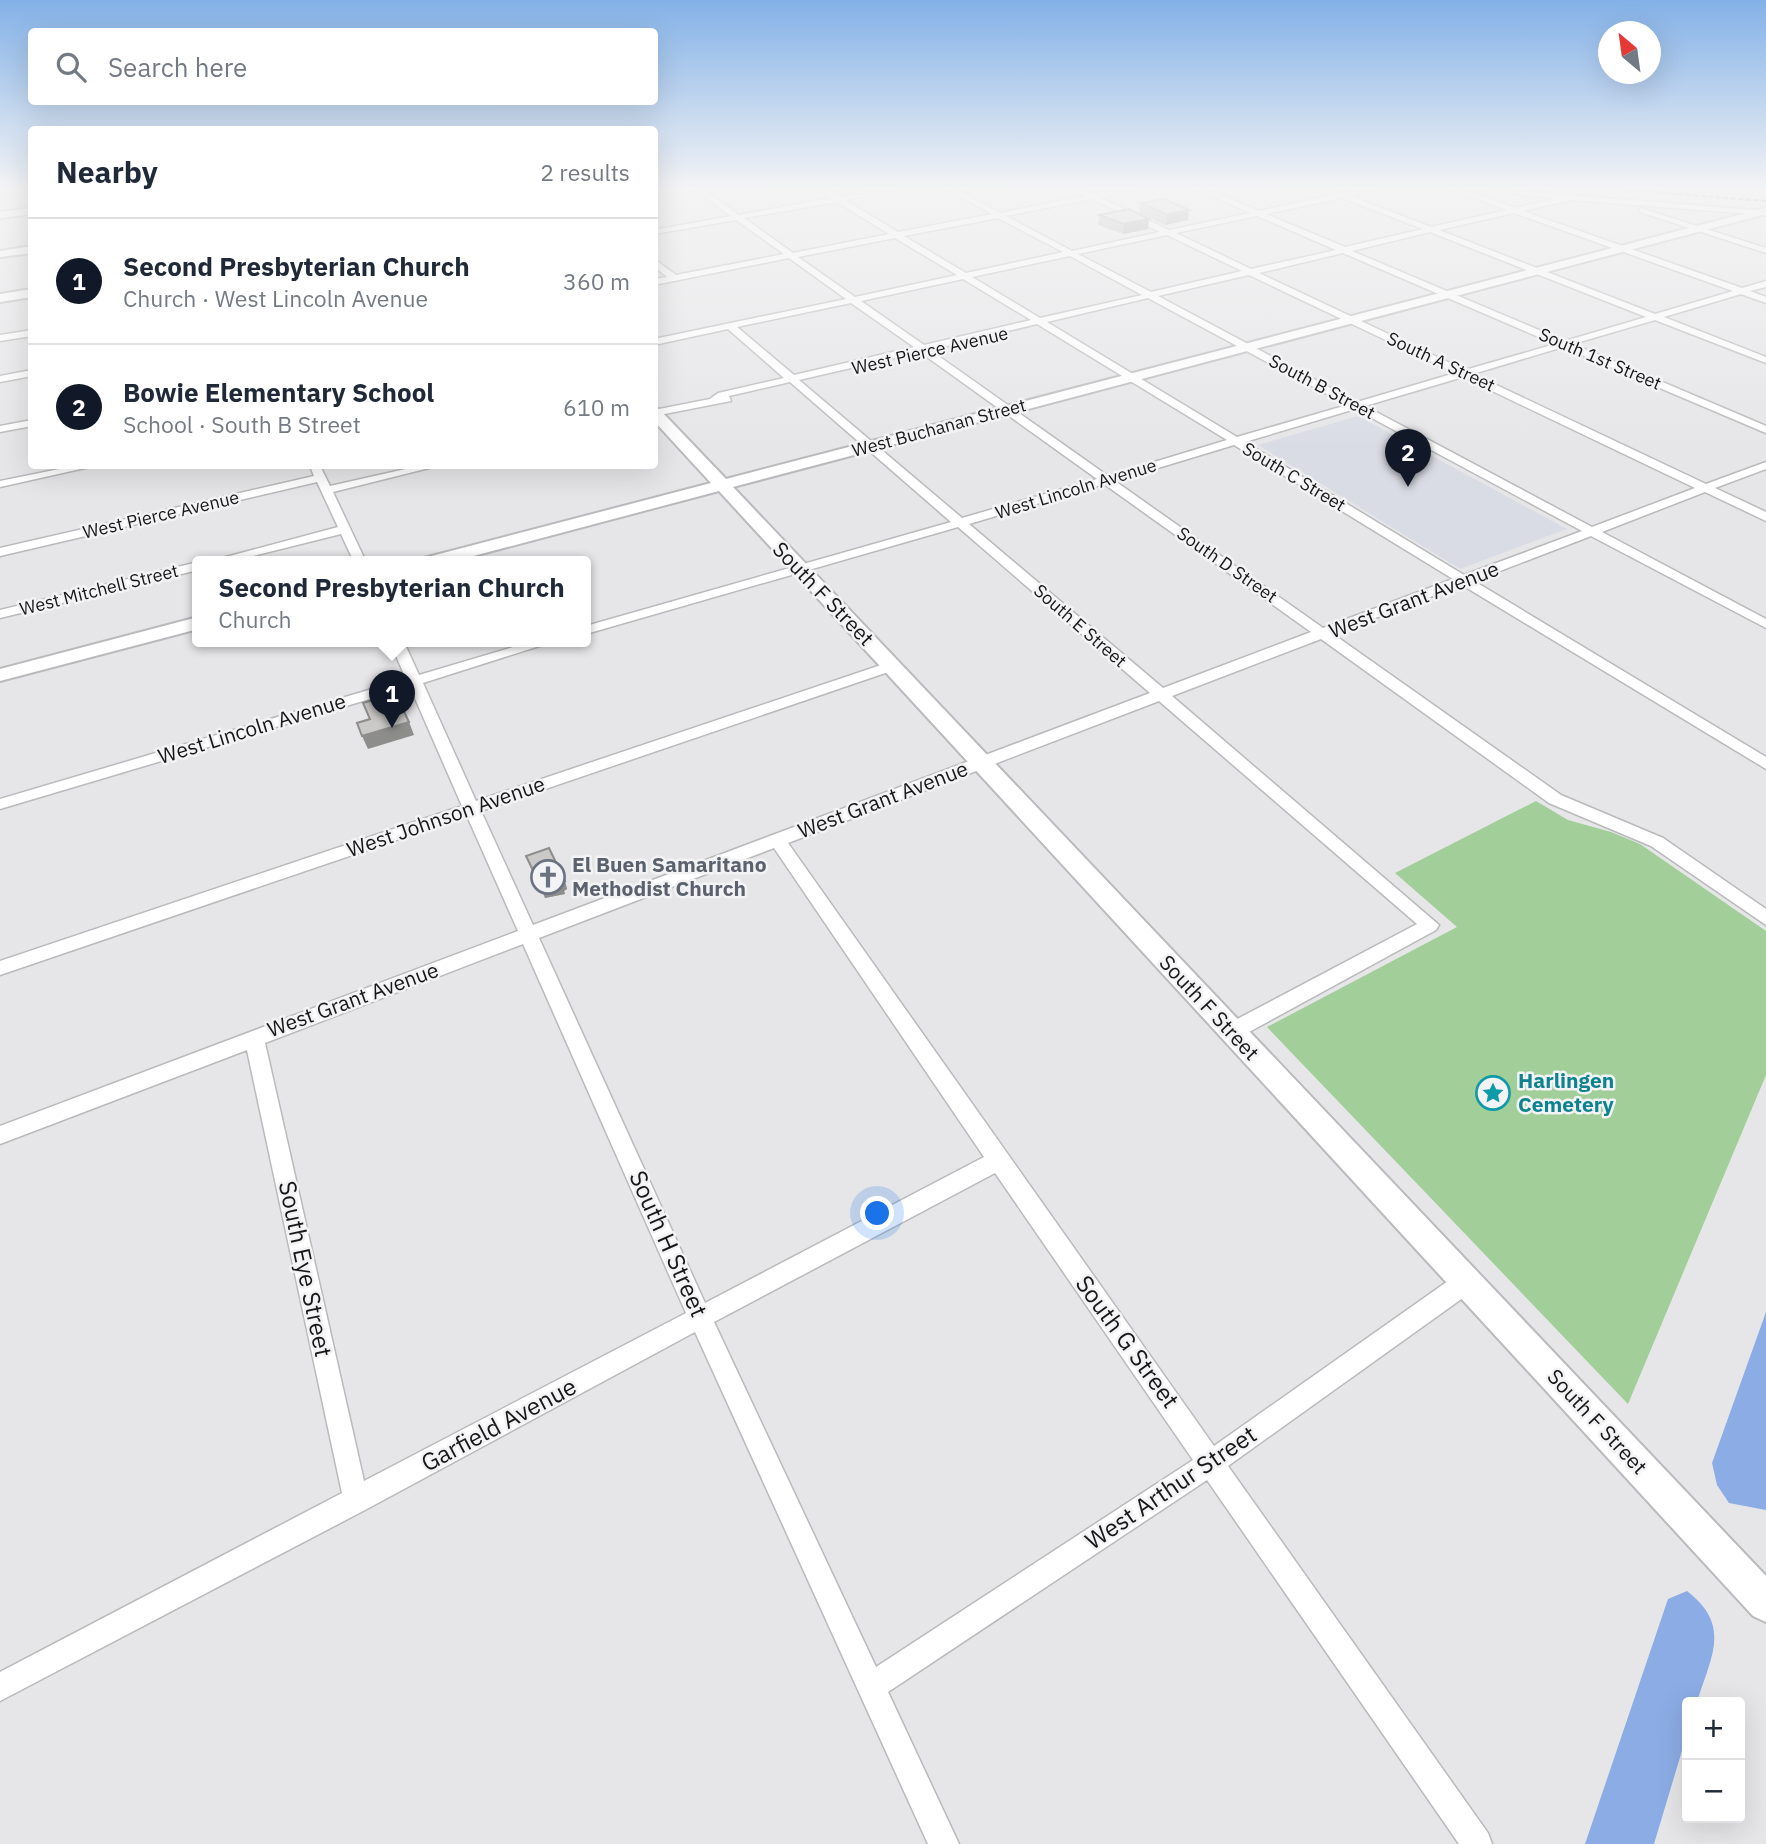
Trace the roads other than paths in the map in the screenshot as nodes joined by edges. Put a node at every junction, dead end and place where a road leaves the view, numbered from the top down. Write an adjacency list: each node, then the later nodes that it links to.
1 (672, 276): 12 (street)
2 (684, 276): 12 (street)
3 (819, 276): 20 (street, South D Street)
4 (965, 276): 20 (street); 24 (street, South C Street)
5 (1114, 276): 18 (street, South B Street)
6 (1239, 276): 18 (street, West Pierce Avenue)
7 (1258, 276): 23 (street, South A Street)
8 (1405, 276): 17 (street, South 1st Street)
9 (1519, 276): 17 (street, West Buchanan Street)
10 (1551, 276): 22 (street)
11 (1699, 276): 15 (street)
12 (674, 278): 13 (street)
13 (658, 281)
14 (1766, 284): 15 (street, West Lincoln Avenue)
15 (1742, 291): 21 (street); 22 (street, West Lincoln Avenue)
16 (28, 294): 19 (street)
17 (1449, 295): 23 (street, West Buchanan Street); 29 (street, South 1st Street)
18 (1152, 296): 24 (street, West Pierce Avenue); 30 (street, South B Street)
19 (0, 298)
20 (853, 300): 25 (street); 31 (street, South D Street)
21 (1766, 300)
22 (1656, 317): 29 (street, West Lincoln Avenue); 32 (street)
23 (1351, 320): 30 (street, West Buchanan Street); 33 (street, South A Street)
24 (1041, 323): 31 (street, West Pierce Avenue); 35 (street, South C Street)
25 (730, 326): 28 (street); 37 (street, South E Street)
26 (28, 333): 27 (street)
27 (0, 338)
28 (658, 341)
29 (1564, 344): 33 (street, West Lincoln Avenue); 44 (street, South 1st Street)
30 (1247, 347): 35 (street, West Buchanan Street); 38 (street, South B Street)
31 (924, 350): 37 (street, West Pierce Avenue); 39 (street, South D Street)
32 (1766, 360)
33 (1464, 373): 38 (street, West Lincoln Avenue); 55 (street, South A Street)
34 (28, 374): 36 (street)
35 (1130, 378): 39 (street, West Buchanan Street); 45 (street, South C Street)
36 (0, 379)
37 (795, 381): 40 (street, West Pierce Avenue); 46 (street, South E Street)
38 (1356, 405): 45 (street, West Lincoln Avenue); 59 (street, South B Street)
39 (1009, 410): 46 (street, West Buchanan Street); 51 (street, South D Street)
40 (658, 412)
41 (658, 416): 54 (street, South F Street)
42 (28, 424): 43 (street)
43 (0, 429)
44 (1766, 430)
45 (1235, 441): 51 (street, West Lincoln Avenue); 66 (street, South C Street)
46 (869, 446): 54 (street, West Buchanan Street); 57 (street, South E Street)
47 (1766, 465): 55 (street, West Grant Avenue)
48 (73, 469): 52 (street)
49 (316, 469): 53 (street)
50 (413, 469): 53 (street, West Pierce Avenue)
51 (1107, 479): 57 (street, West Lincoln Avenue); 71 (street, South D Street)
52 (0, 484)
53 (324, 484): 58 (street); 60 (street, West Pierce Avenue)
54 (720, 485): 63 (street, West Buchanan Street); 65 (street, South F Street)
55 (1706, 488): 56 (street, South A Street); 59 (street, West Grant Avenue)
56 (1766, 517)
57 (960, 523): 65 (street, West Lincoln Avenue); 77 (street, South E Street)
58 (345, 529): 61 (street); 62 (street)
59 (1593, 532): 66 (street, West Grant Avenue); 68 (street, South B Street)
60 (0, 552)
61 (237, 556)
62 (357, 556)
63 (453, 556)
64 (192, 567): 67 (street, West Mitchell Street)
65 (798, 568): 70 (street, West Lincoln Avenue); 74 (street, South F Street)
66 (1465, 582): 71 (street, West Grant Avenue); 79 (street, South C Street)
67 (0, 614)
68 (1766, 624)
69 (192, 625): 75 (street)
70 (591, 629)
71 (1324, 634): 77 (street, West Grant Avenue); 83 (street, South D Street)
72 (399, 647): 76 (street, South H Street)
73 (528, 647): 76 (street, West Lincoln Avenue)
74 (892, 666): 78 (street, South F Street); 81 (street, West Johnson Avenue)
75 (0, 674)
76 (414, 681): 80 (street, West Lincoln Avenue); 81 (street, South H Street)
77 (1161, 695): 78 (street, West Grant Avenue); 86 (street, South E Street)
78 (980, 764): 82 (street, West Grant Avenue); 86 (street, South F Street)
79 (1766, 764)
80 (0, 804)
81 (472, 809): 84 (street, South H Street); 85 (street, West Johnson Avenue)
82 (777, 840): 84 (street, West Grant Avenue); 89 (street, South G Street)
83 (1766, 918)
84 (530, 934): 87 (street, West Grant Avenue); 91 (street, South H Street)
85 (0, 968)
86 (1231, 1032): 90 (street, South F Street)
87 (254, 1037): 88 (street, West Grant Avenue); 93 (street, South Eye Street)
88 (0, 1135)
89 (997, 1161): 91 (street, Garfield Avenue); 92 (street, South G Street)
90 (1466, 1282): 92 (street, West Arthur Street); 94 (street, South F Street)
91 (700, 1318): 93 (street, Garfield Avenue); 95 (street, South H Street)
92 (1212, 1462): 95 (street, West Arthur Street); 98 (street, South G Street)
93 (356, 1501): 96 (street, Garfield Avenue)
94 (1766, 1603)
95 (872, 1686): 97 (street, South H Street)
96 (0, 1687)
97 (944, 1844)
98 (1477, 1844)

